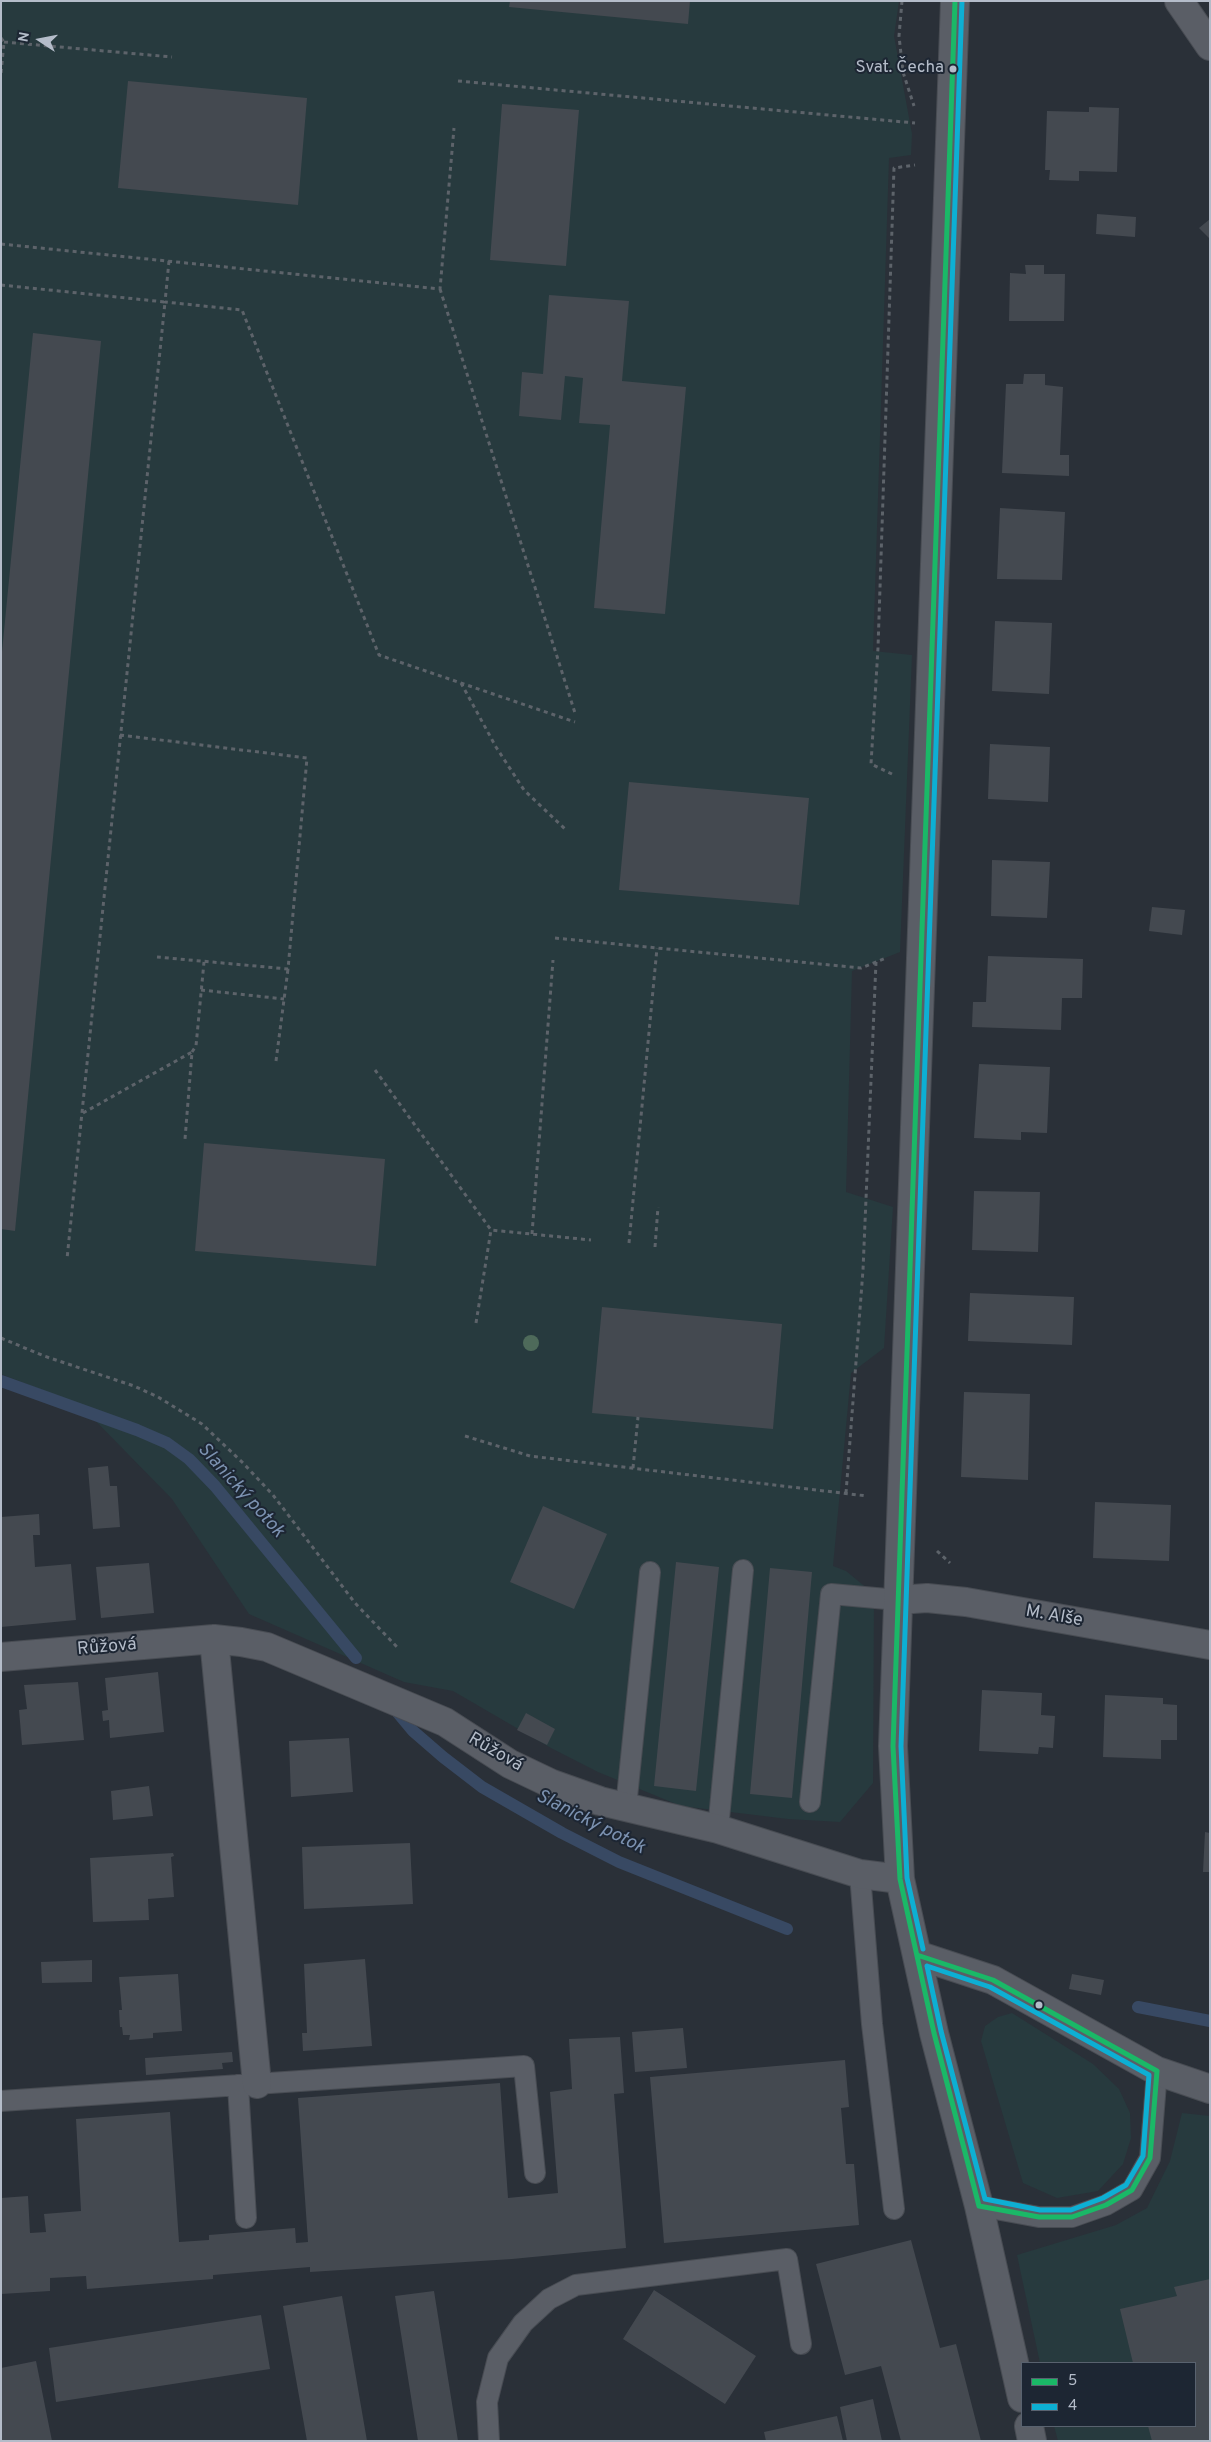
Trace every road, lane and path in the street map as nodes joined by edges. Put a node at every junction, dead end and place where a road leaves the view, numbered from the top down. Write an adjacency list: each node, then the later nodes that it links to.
1 (902, 1): 8 (path)
2 (955, 1): 23 (street)
3 (1179, 1): 5 (street)
4 (2, 40): 6 (path); 7 (path)
5 (1210, 46)
6 (172, 57)
7 (1, 74)
8 (458, 81)
9 (454, 128): 14 (path)
10 (920, 159): 20 (path)
11 (1, 244): 12 (path)
12 (169, 261): 14 (path); 15 (path)
13 (1, 285): 15 (path)
14 (440, 289): 17 (path)
15 (165, 302): 16 (path); 19 (path)
16 (460, 683): 18 (path); 21 (path)
17 (575, 713)
18 (575, 722)
19 (120, 735): 31 (path); 37 (path)
20 (898, 777)
21 (565, 830)
22 (556, 938): 24 (path)
23 (922, 943): 27 (path); 52 (street)
24 (657, 948): 30 (path); 43 (path)
25 (885, 949): 27 (path)
26 (158, 958): 29 (path)
27 (885, 958): 30 (path)
28 (553, 960): 41 (path)
29 (204, 962): 31 (path); 32 (path)
30 (876, 962): 51 (path)
31 (288, 970): 33 (path)
32 (201, 990): 33 (path); 34 (path)
33 (284, 999): 35 (path)
34 (192, 1052): 37 (path); 38 (path)
35 (276, 1061)
36 (375, 1070): 40 (path)
37 (83, 1114): 45 (path)
38 (185, 1139)
39 (658, 1207): 44 (path)
40 (491, 1230): 41 (path); 46 (path)
41 (532, 1234): 42 (path)
42 (592, 1240)
43 (629, 1244)
44 (655, 1247)
45 (66, 1259)
46 (476, 1323)
47 (1, 1338): 58 (path)
48 (638, 1417): 50 (path)
49 (465, 1436): 50 (path)
50 (634, 1468): 51 (path)
51 (846, 1494): 52 (path)
52 (902, 1501): 55 (street)
53 (743, 1570): 62 (lane)
54 (650, 1572): 61 (lane)
55 (898, 1600): 57 (street, M. Alše); 60 (lane); 64 (street)
56 (214, 1639): 59 (street, Růžová); 61 (street, Růžová); 67 (street)
57 (1210, 1645)
58 (397, 1647)
59 (1, 1657)
60 (810, 1802)
61 (626, 1807): 62 (street, Růžová)
62 (718, 1829): 63 (street, Růžová)
63 (860, 1874): 64 (street, Růžová); 72 (lane)
64 (900, 1880): 65 (street)
65 (917, 1955): 66 (street); 71 (street)
66 (1157, 2071): 68 (street); 71 (lane)
67 (248, 2085): 69 (lane); 70 (lane); 73 (lane)
68 (1210, 2089)
69 (1, 2101)
70 (535, 2172)
71 (979, 2206): 75 (street)
72 (894, 2209)
73 (246, 2218)
74 (801, 2344): 77 (lane)
75 (1021, 2394)
76 (1028, 2427): 78 (street)
77 (490, 2441)
78 (1032, 2441)

